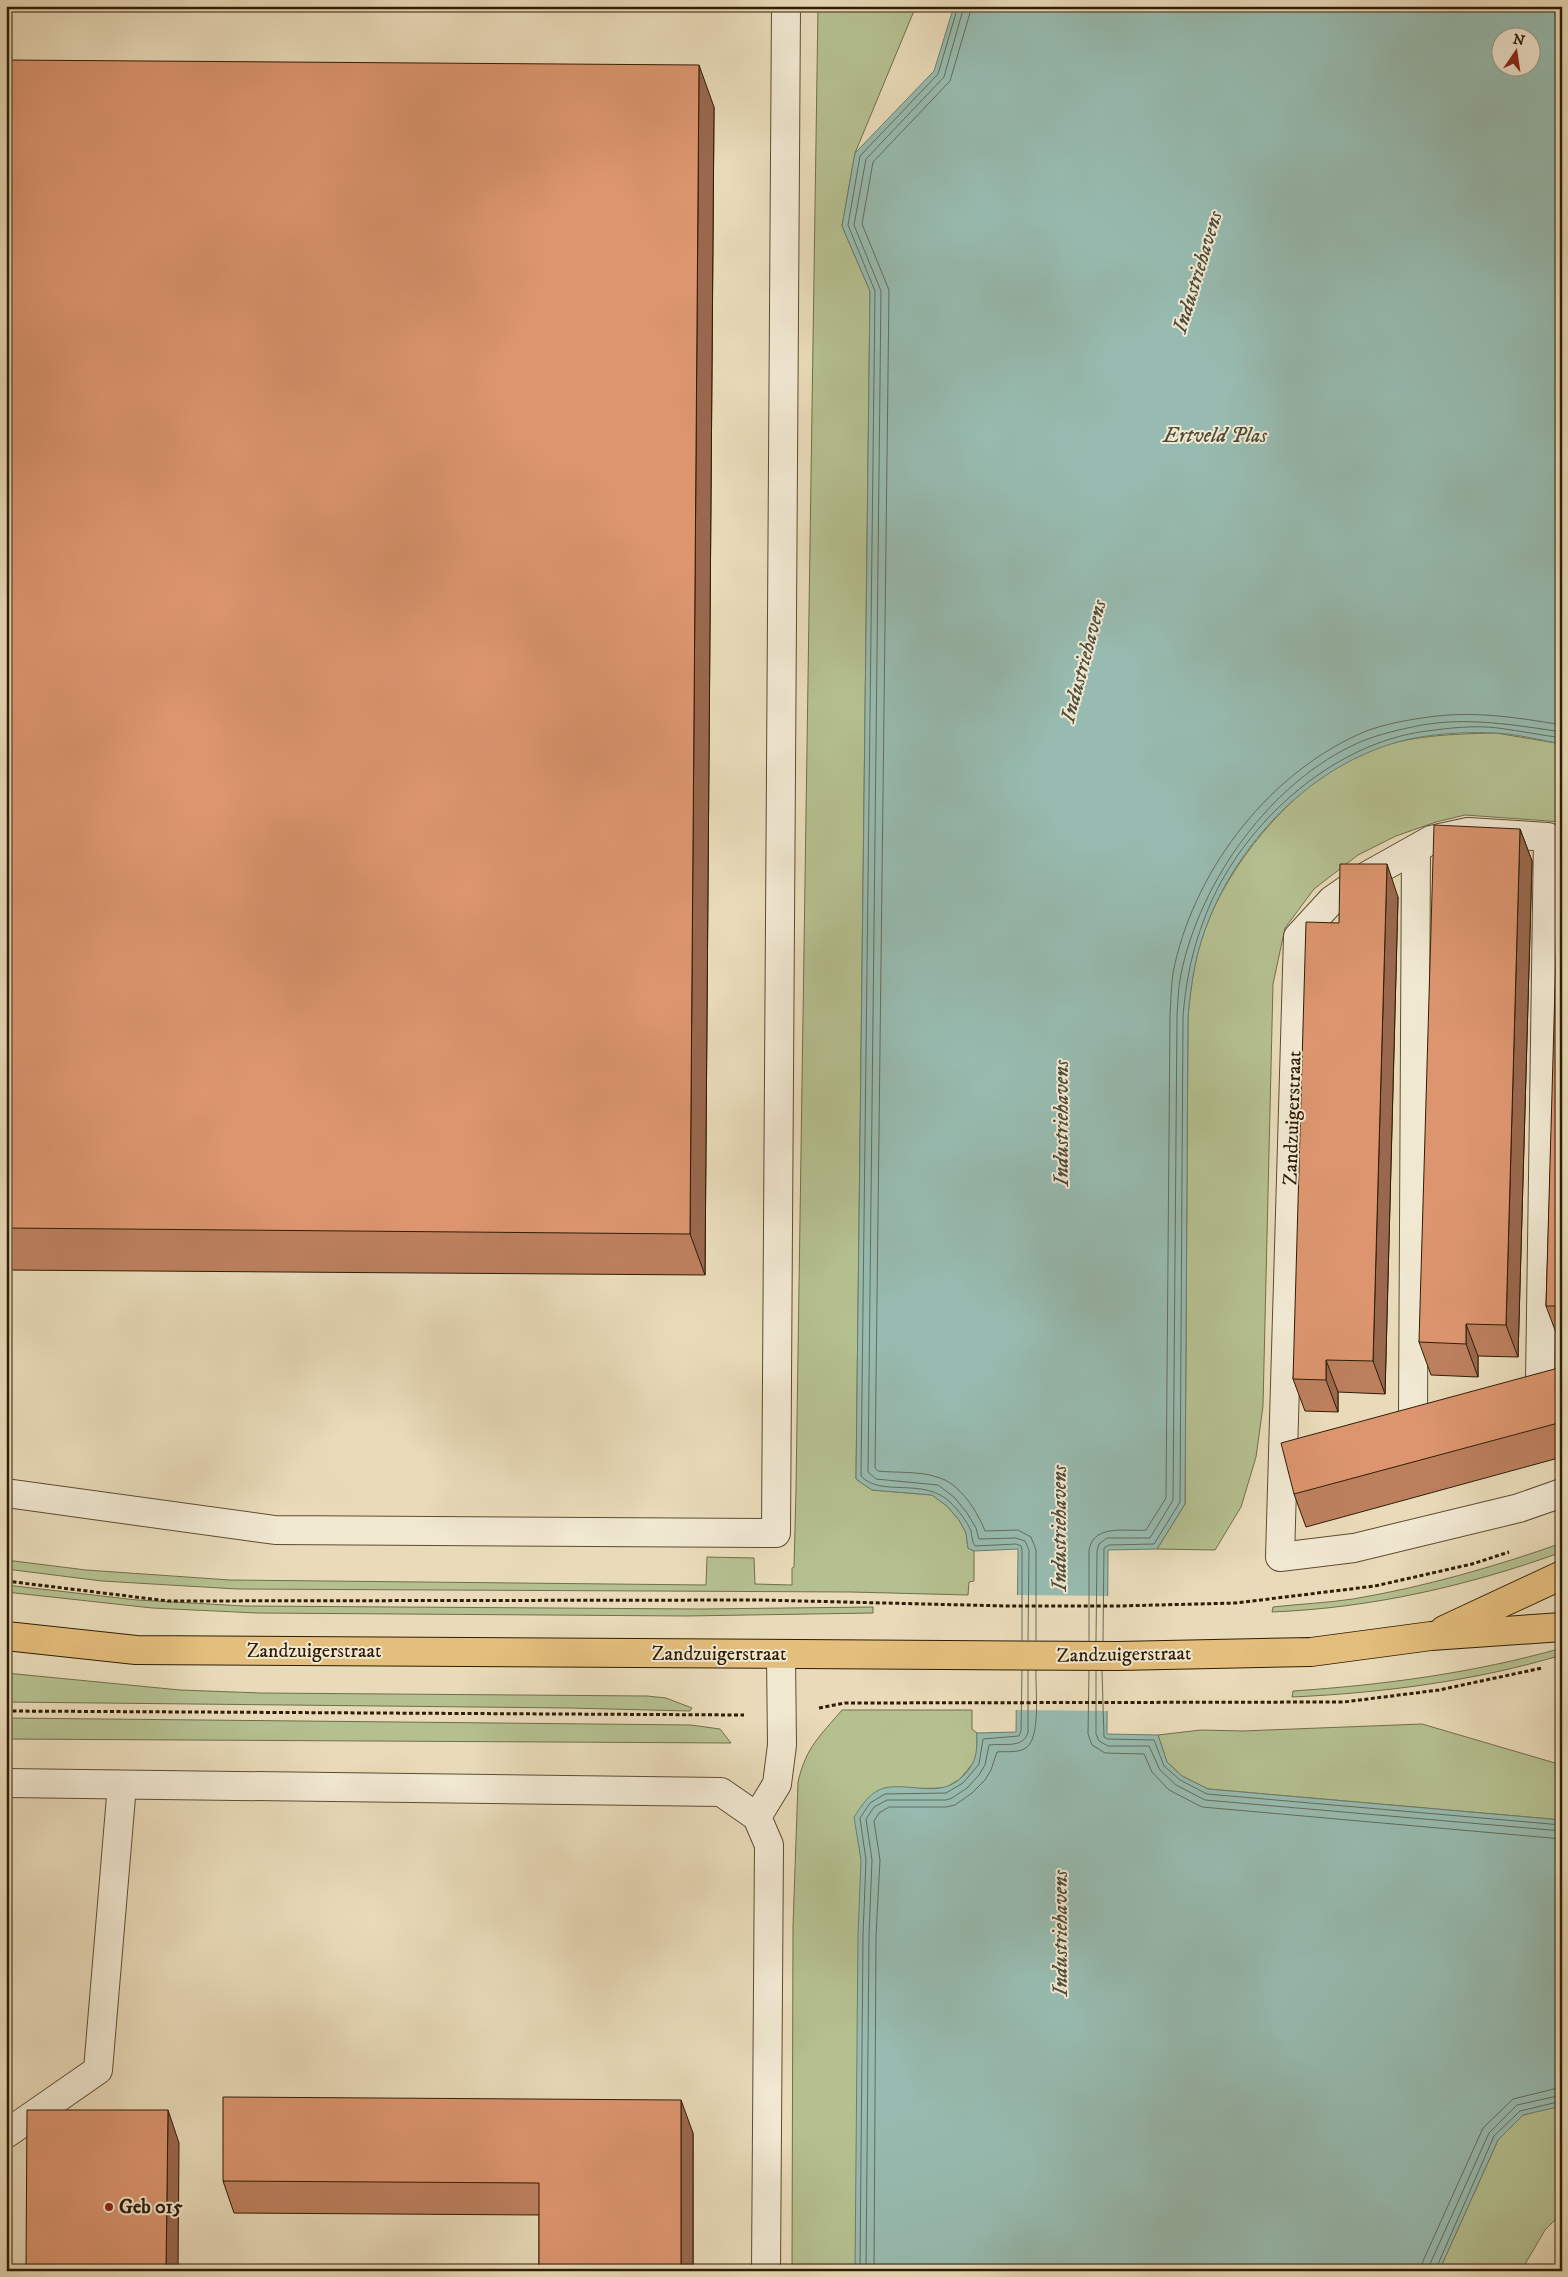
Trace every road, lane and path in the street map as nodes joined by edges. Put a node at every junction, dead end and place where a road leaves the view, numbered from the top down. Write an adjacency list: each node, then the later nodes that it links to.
1 (786, 6): 10 (lane)
2 (1416, 849): 3 (lane, Zandzuigerstraat); 6 (lane); 9 (lane, Zandzuigerstraat)
3 (1551, 1379): 4 (lane, Zandzuigerstraat)
4 (1512, 1388)
5 (1440, 1407): 6 (lane)
6 (1413, 1414): 7 (lane)
7 (1385, 1421)
8 (1311, 1441): 9 (lane)
9 (1284, 1448): 11 (lane, Zandzuigerstraat)
10 (6, 1493)
11 (1562, 1493)
12 (1562, 1575): 17 (main road, Zandzuigerstraat)
13 (6, 1581): 14 (path)
14 (1118, 1606)
15 (1562, 1627): 17 (main road, Zandzuigerstraat)
16 (6, 1636): 18 (main road, Zandzuigerstraat)
17 (1432, 1636): 18 (main road, Zandzuigerstraat)
18 (782, 1655): 21 (lane)
19 (1543, 1668): 21 (path)
20 (6, 1711): 21 (path)
21 (783, 1715): 24 (lane)
22 (6, 1784): 23 (lane)
23 (122, 1785): 24 (lane); 25 (lane)
24 (757, 1817): 26 (lane)
25 (6, 2134)
26 (766, 2271)

